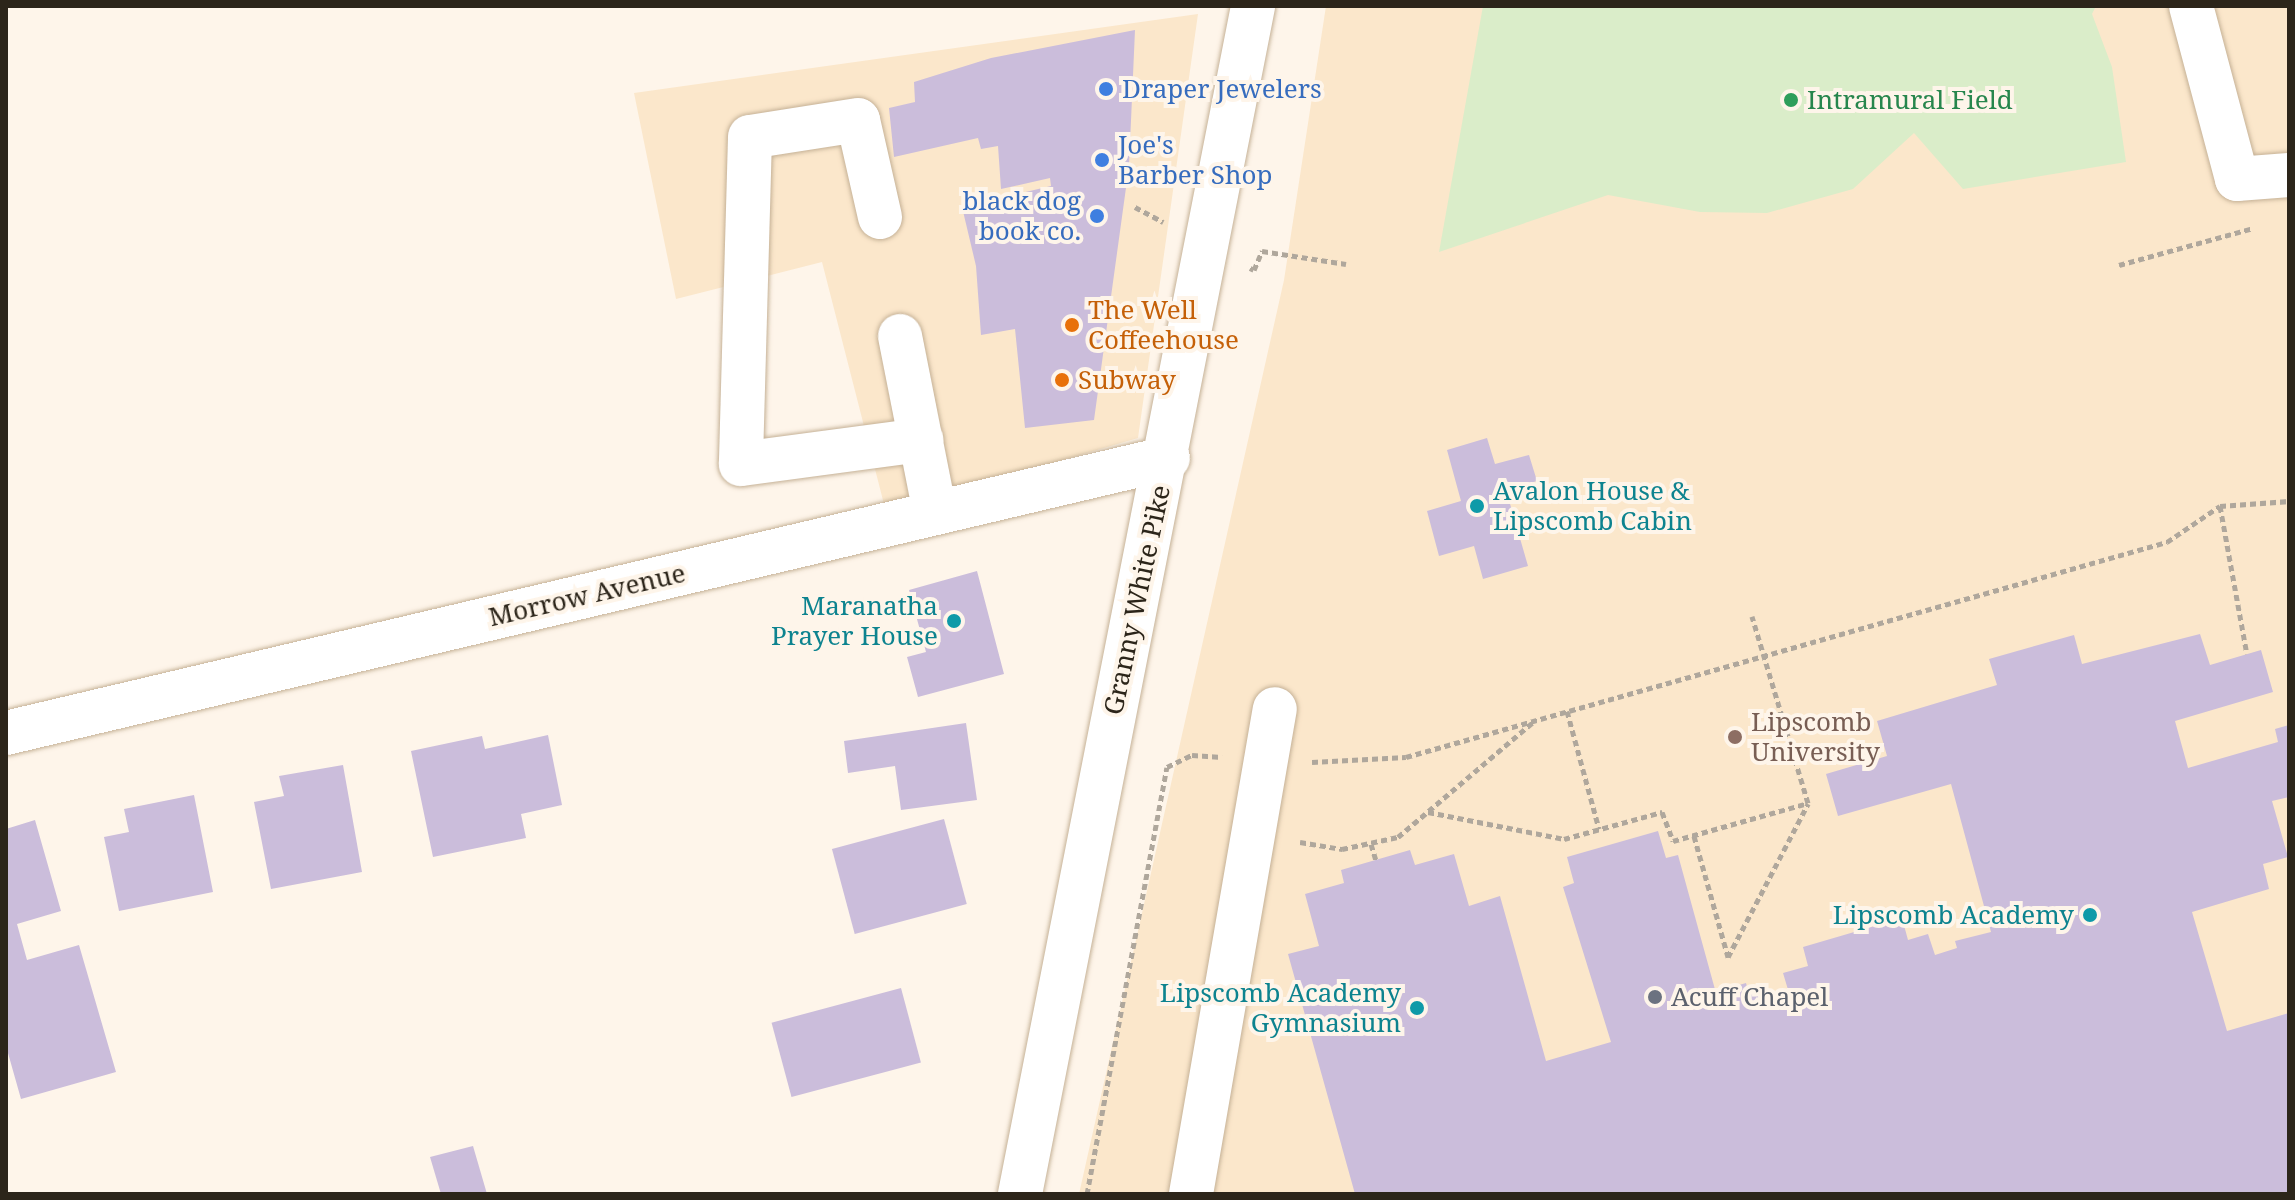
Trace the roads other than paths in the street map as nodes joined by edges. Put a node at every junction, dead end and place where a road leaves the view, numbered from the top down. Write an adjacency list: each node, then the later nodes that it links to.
1 (1253, 6): 7 (main road, Granny White Pike)
2 (2191, 6): 3 (main road)
3 (2289, 175)
4 (880, 217): 6 (main road)
5 (900, 336): 6 (main road)
6 (921, 440): 8 (main road)
7 (1168, 458): 8 (main road, Morrow Avenue); 11 (main road, Granny White Pike)
8 (935, 513): 10 (main road, Morrow Avenue)
9 (1275, 709): 12 (main road)
10 (6, 733)
11 (1020, 1194)
12 (1191, 1194)

